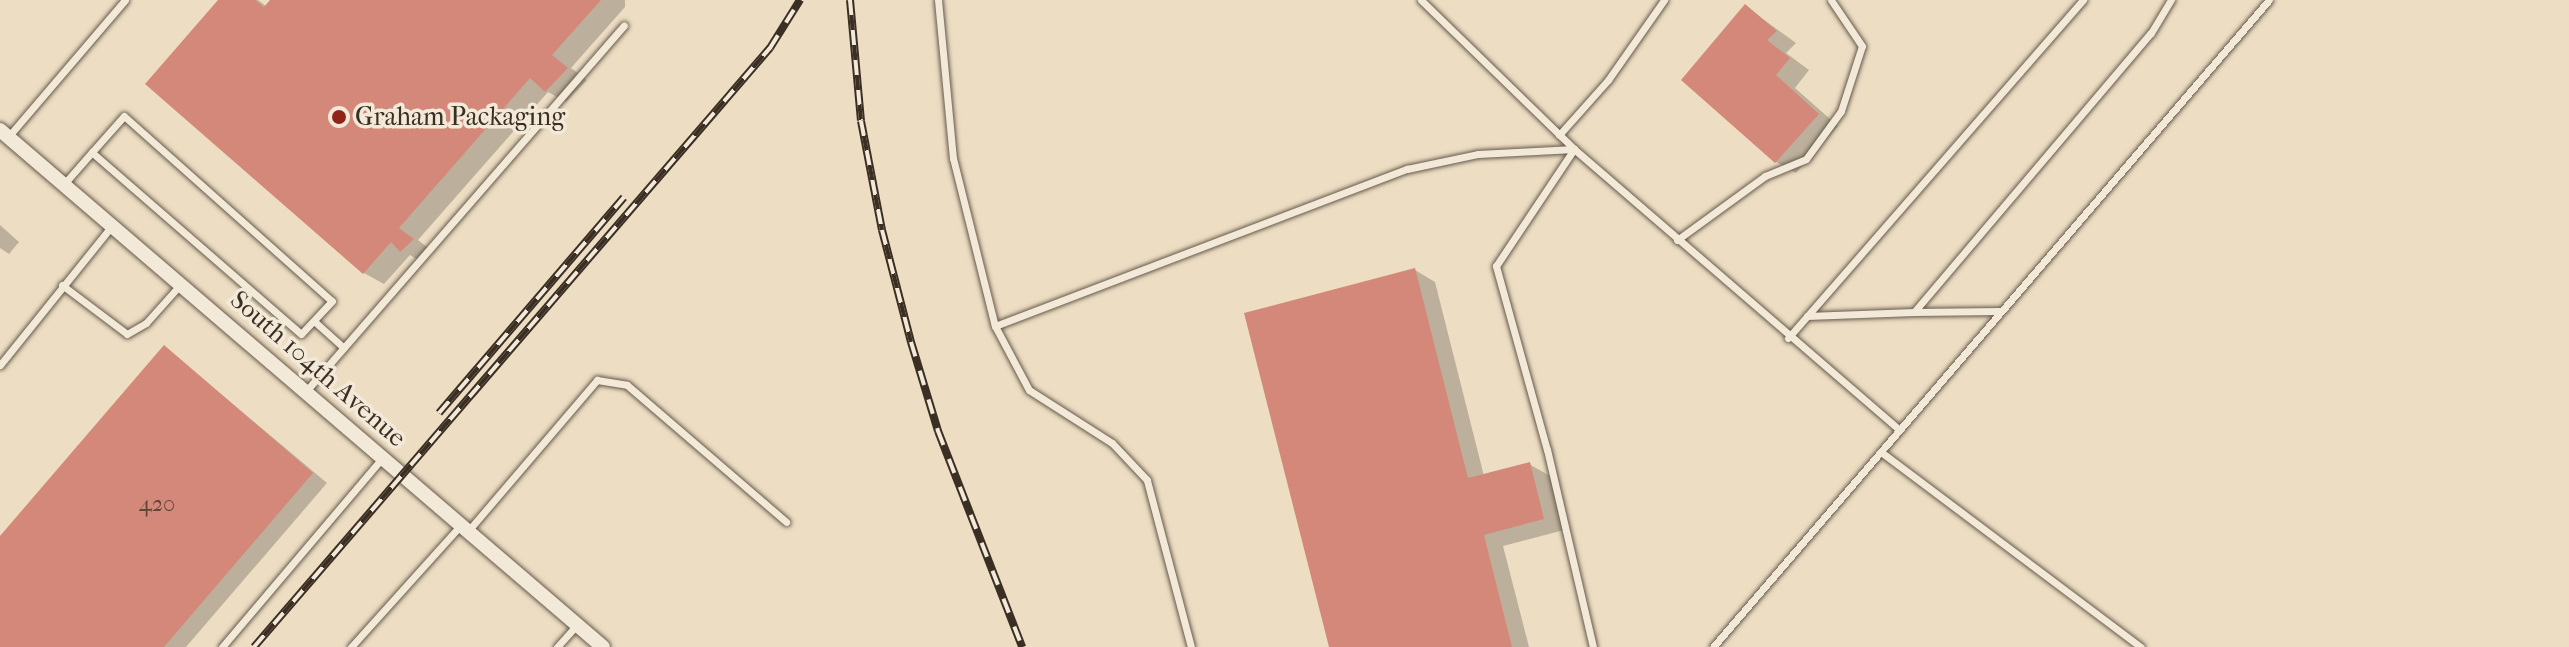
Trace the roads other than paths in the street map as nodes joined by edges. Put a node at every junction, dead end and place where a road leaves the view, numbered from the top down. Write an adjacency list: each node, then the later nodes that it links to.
1 (125, 0): 10 (lane)
2 (938, 0): 23 (lane)
3 (1421, 0): 11 (lane)
4 (1664, 0): 11 (lane)
5 (1831, 0): 16 (lane)
6 (2083, 0): 21 (lane)
7 (2171, 0): 20 (lane)
8 (2269, 0): 19 (lane)
9 (624, 25): 25 (lane)
10 (4, 133): 14 (street, South 104th Avenue)
11 (1559, 135): 12 (lane)
12 (1574, 149): 16 (lane); 23 (lane); 39 (lane)
13 (92, 152): 14 (lane); 22 (lane); 22 (lane)
14 (64, 184): 15 (street, South 104th Avenue)
15 (112, 225): 17 (street, South 104th Avenue); 18 (lane)
16 (1677, 240): 24 (lane)
17 (182, 283): 18 (lane); 27 (street, South 104th Avenue)
18 (62, 285): 26 (lane)
19 (2000, 311): 20 (lane); 28 (lane)
20 (1914, 312): 21 (lane)
21 (1807, 316): 24 (lane)
22 (314, 321): 25 (lane)
23 (995, 326): 38 (lane)
24 (1788, 338): 28 (lane)
25 (344, 348): 27 (lane)
26 (0, 365)
27 (307, 390): 30 (street, South 104th Avenue)
28 (1899, 430): 29 (lane)
29 (1881, 452): 40 (lane); 41 (lane)
30 (383, 457): 32 (street, South 104th Avenue); 34 (lane)
31 (786, 522): 32 (lane)
32 (465, 528): 33 (street, South 104th Avenue); 35 (lane)
33 (577, 624): 36 (lane); 37 (street, South 104th Avenue)
34 (222, 647)
35 (351, 647)
36 (557, 647)
37 (603, 647)
38 (1191, 647)
39 (1593, 647)
40 (1713, 647)
41 (2141, 647)

